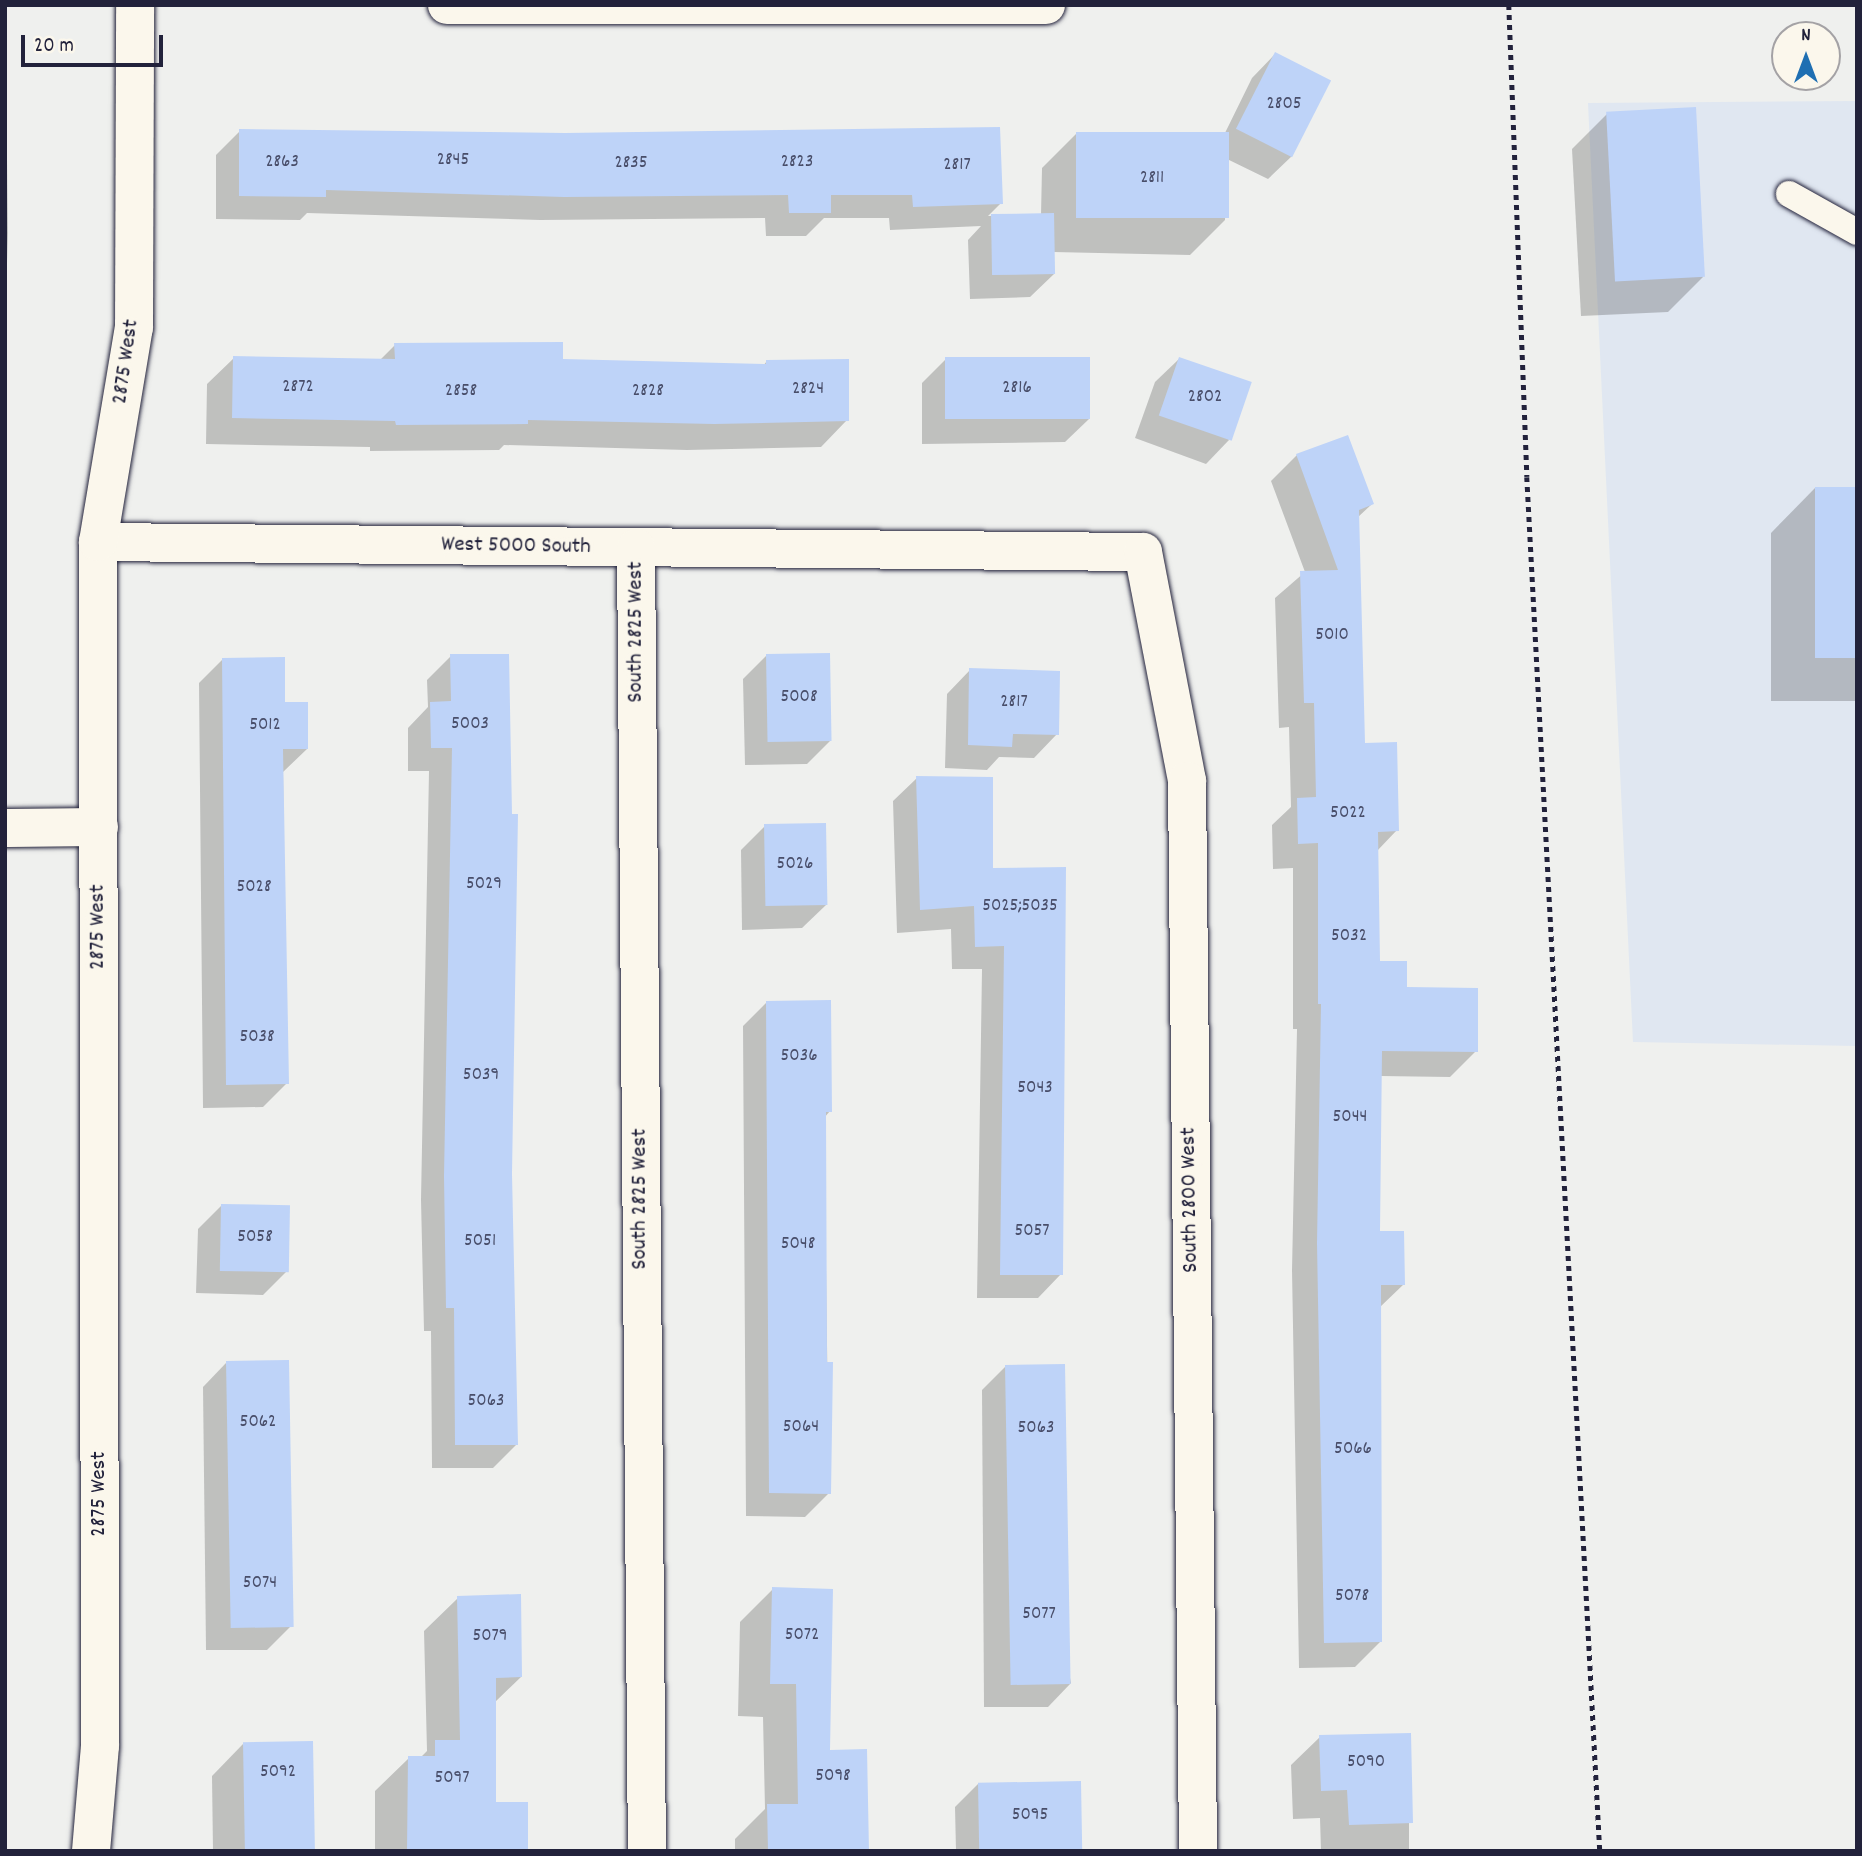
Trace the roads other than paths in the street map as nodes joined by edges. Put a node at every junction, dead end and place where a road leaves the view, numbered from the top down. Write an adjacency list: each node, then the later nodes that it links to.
1 (135, 5): 7 (street, 2875 West)
2 (447, 5): 4 (street)
3 (1046, 5): 4 (street)
4 (765, 6)
5 (1789, 194): 6 (lane)
6 (1857, 232)
7 (98, 542): 8 (street, West 5000 South); 10 (street, 2875 West)
8 (636, 548): 9 (street, West 5000 South); 13 (street, South 2825 West)
9 (1143, 552): 14 (street, South 2800 West)
10 (99, 827): 11 (street); 12 (street, 2875 West)
11 (5, 828)
12 (91, 1851)
13 (647, 1851)
14 (1199, 1851)

